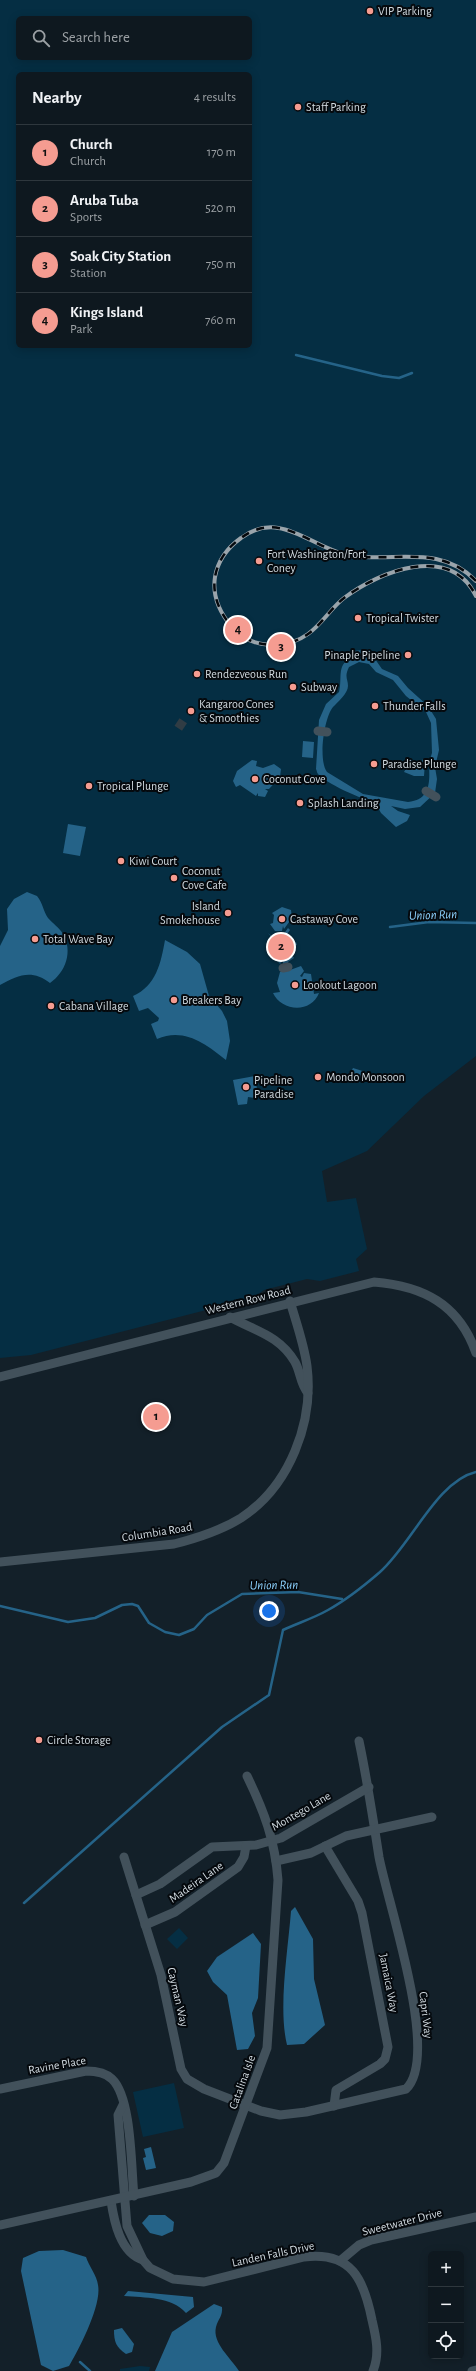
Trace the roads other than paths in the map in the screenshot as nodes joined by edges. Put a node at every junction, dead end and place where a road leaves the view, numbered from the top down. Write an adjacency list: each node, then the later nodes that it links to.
1 (426, 790): 2 (street)
2 (436, 797)
3 (290, 1301): 4 (street, Western Row Road); 5 (street, Western Row Road); 7 (street, Columbia Road)
4 (230, 1317): 6 (street, Western Row Road); 7 (street)
5 (476, 1353)
6 (0, 1377)
7 (308, 1393): 8 (street, Columbia Road)
8 (0, 1562)
9 (359, 1740): 11 (street, Capri Way)
10 (247, 1776): 14 (street, Catalina Isle)
11 (369, 1787): 13 (street, Capri Way); 14 (street, Montego Lane)
12 (432, 1817): 13 (street)
13 (376, 1829): 16 (street); 23 (street, Capri Way)
14 (272, 1841): 15 (street, Montego Lane); 18 (street, Catalina Isle)
15 (246, 1846): 19 (street, Montego Lane); 20 (street, Madeira Lane)
16 (325, 1846): 18 (street); 23 (street, Jamaica Way)
17 (124, 1857): 19 (street, Cayman Way)
18 (276, 1861): 22 (street, Catalina Isle)
19 (136, 1895): 20 (street, Cayman Way)
20 (145, 1924): 22 (street, Cayman Way)
21 (0, 2089): 24 (street, Ravine Place)
22 (247, 2105): 23 (street, Capri Way); 24 (street, Catalina Isle)
23 (334, 2106)
24 (129, 2197): 25 (street, Catalina Isle); 28 (street, Landen Falls Drive)
25 (111, 2201): 27 (street, Catalina Isle); 28 (street, Landen Falls Drive)
26 (476, 2217): 29 (street, Sweetwater Drive)
27 (0, 2225)
28 (143, 2260): 29 (street, Landen Falls Drive)
29 (340, 2261): 31 (street, Landen Falls Drive)
30 (476, 2370): 32 (street)
31 (373, 2371)
32 (472, 2371)

